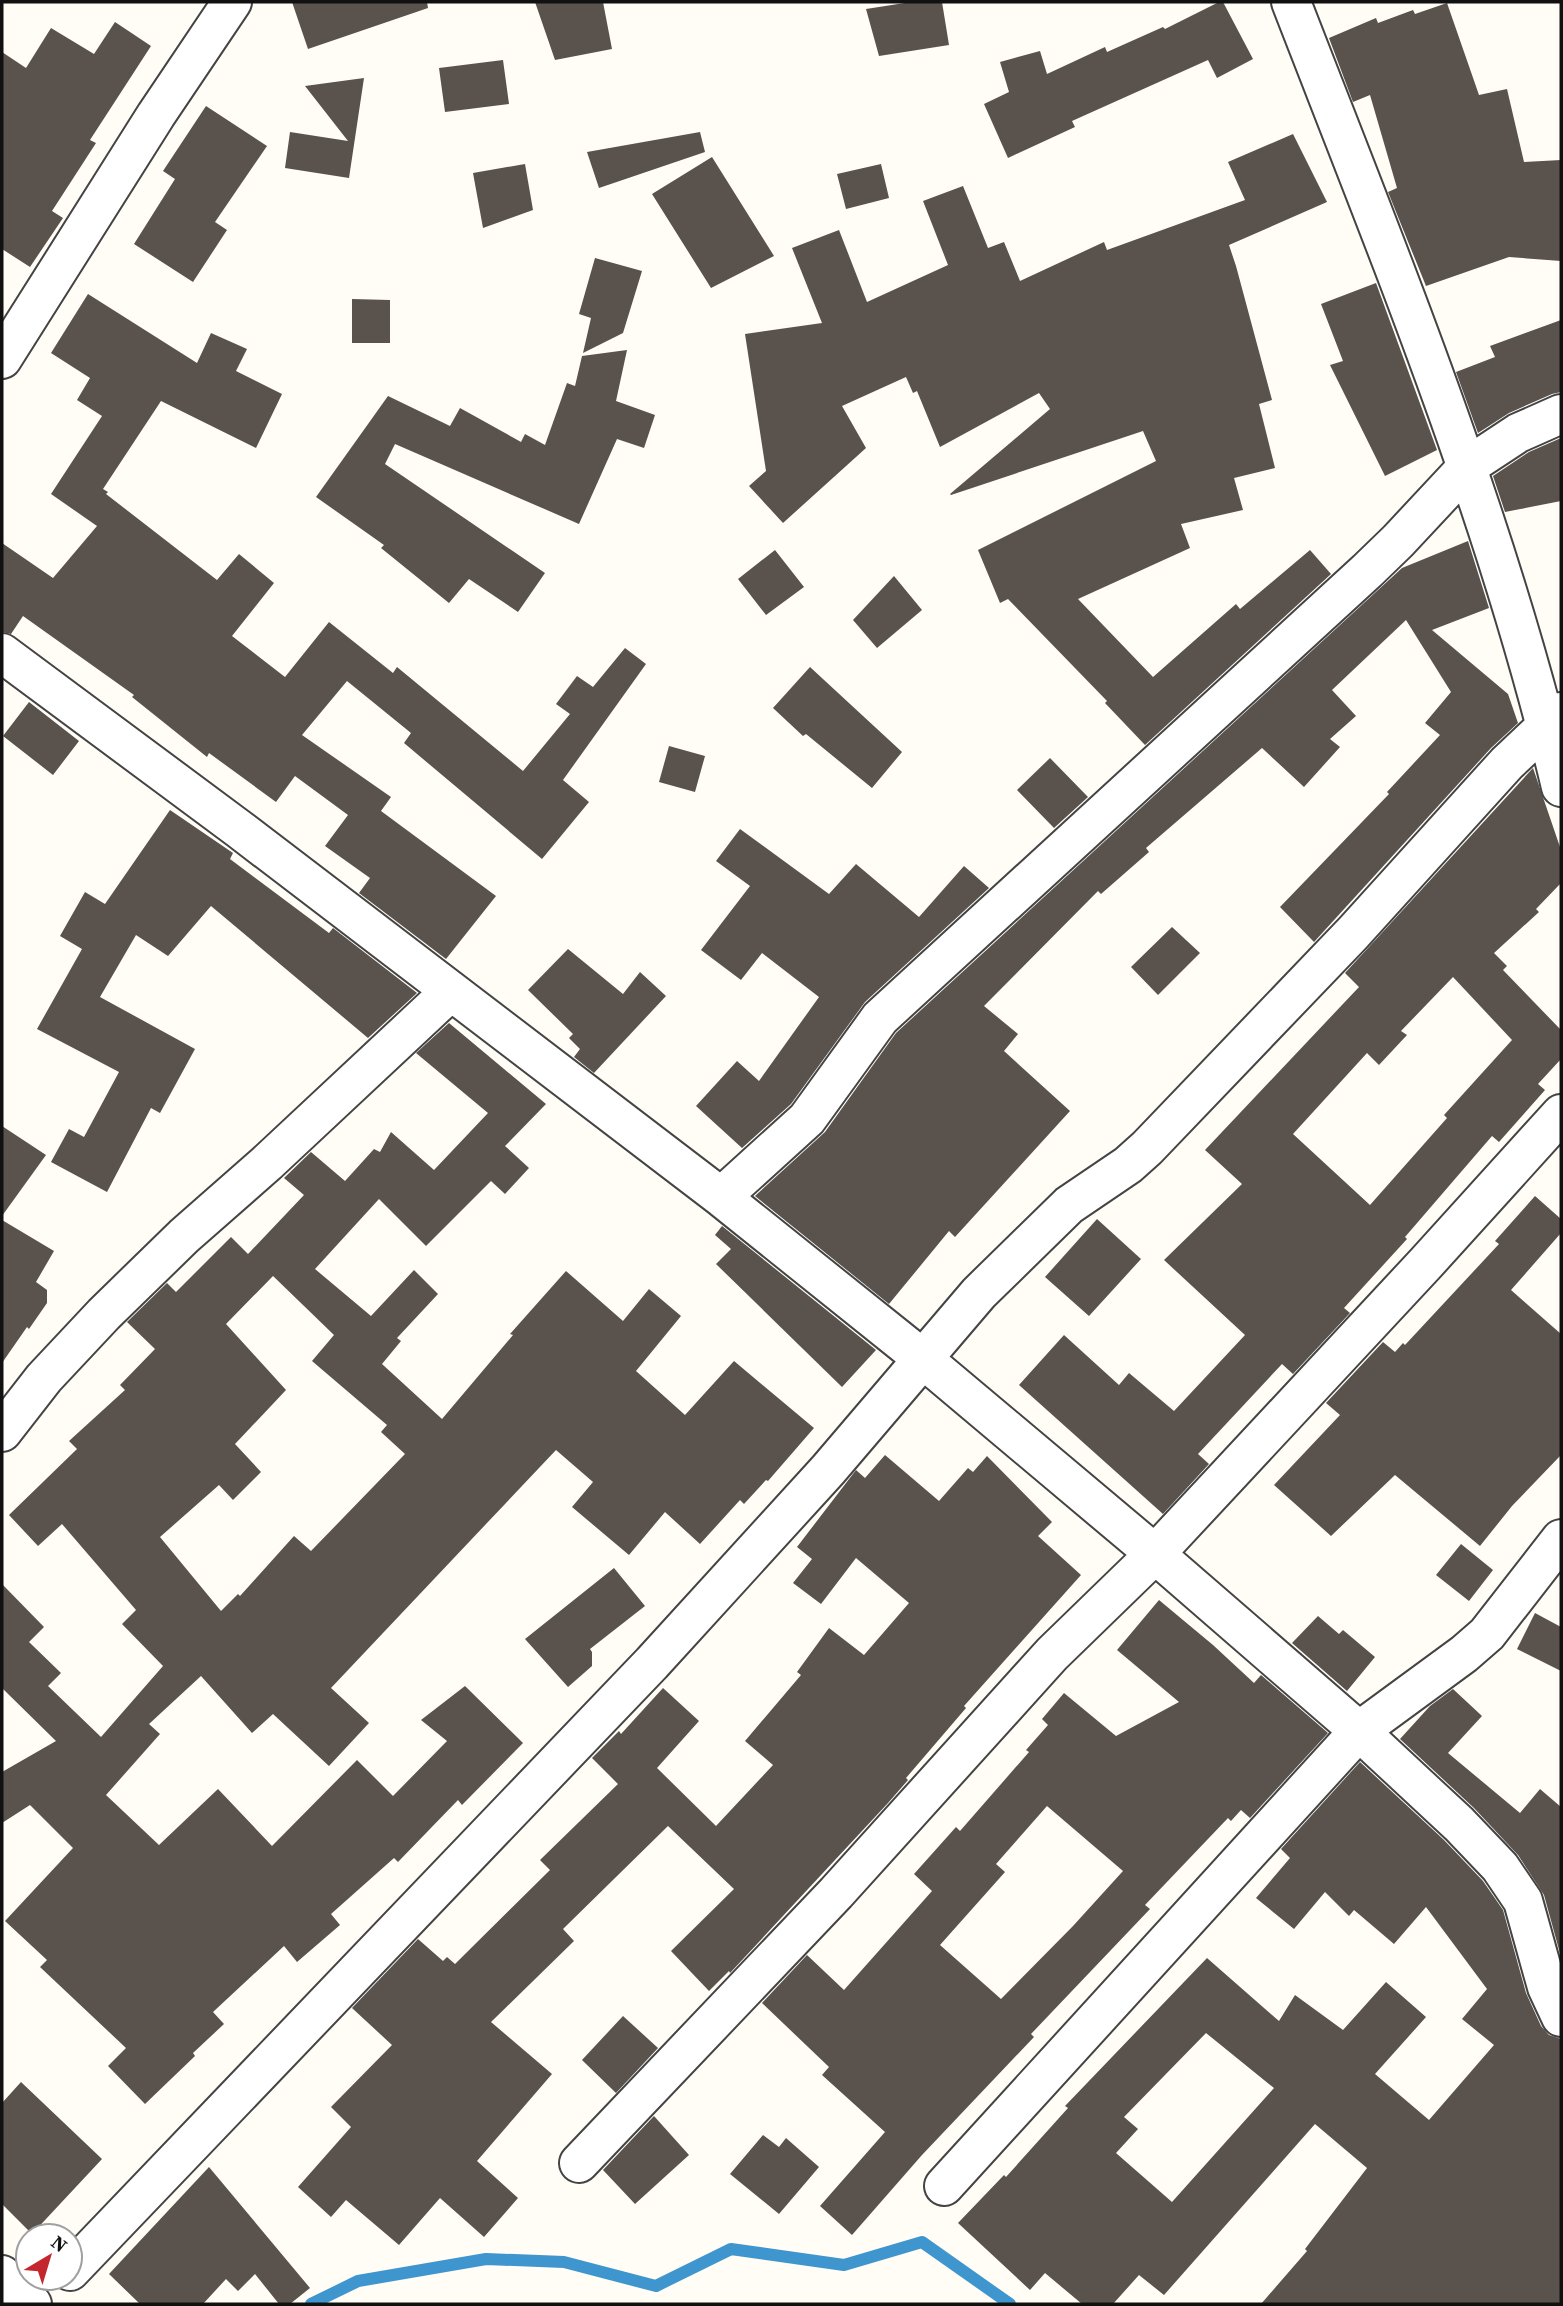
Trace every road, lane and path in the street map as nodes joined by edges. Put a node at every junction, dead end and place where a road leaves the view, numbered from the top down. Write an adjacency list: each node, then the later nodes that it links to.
1 (232, 2): 3 (street)
2 (1291, 2): 5 (street)
3 (2, 359)
4 (1561, 414): 5 (street)
5 (1468, 466): 7 (street); 11 (street)
6 (2, 653): 9 (street)
7 (1554, 718): 8 (street); 12 (street)
8 (1561, 787)
9 (451, 990): 11 (street); 13 (street)
10 (1561, 1114): 15 (street)
11 (721, 1197): 12 (street)
12 (923, 1359): 15 (street); 20 (street)
13 (2, 1432)
14 (1561, 1539): 16 (street)
15 (1155, 1554): 16 (street); 18 (street)
16 (1359, 1731): 17 (street); 19 (street)
17 (1561, 2017)
18 (579, 2163)
19 (944, 2186)
20 (84, 2257)
21 (2, 2274): 22 (street)
22 (32, 2304)

